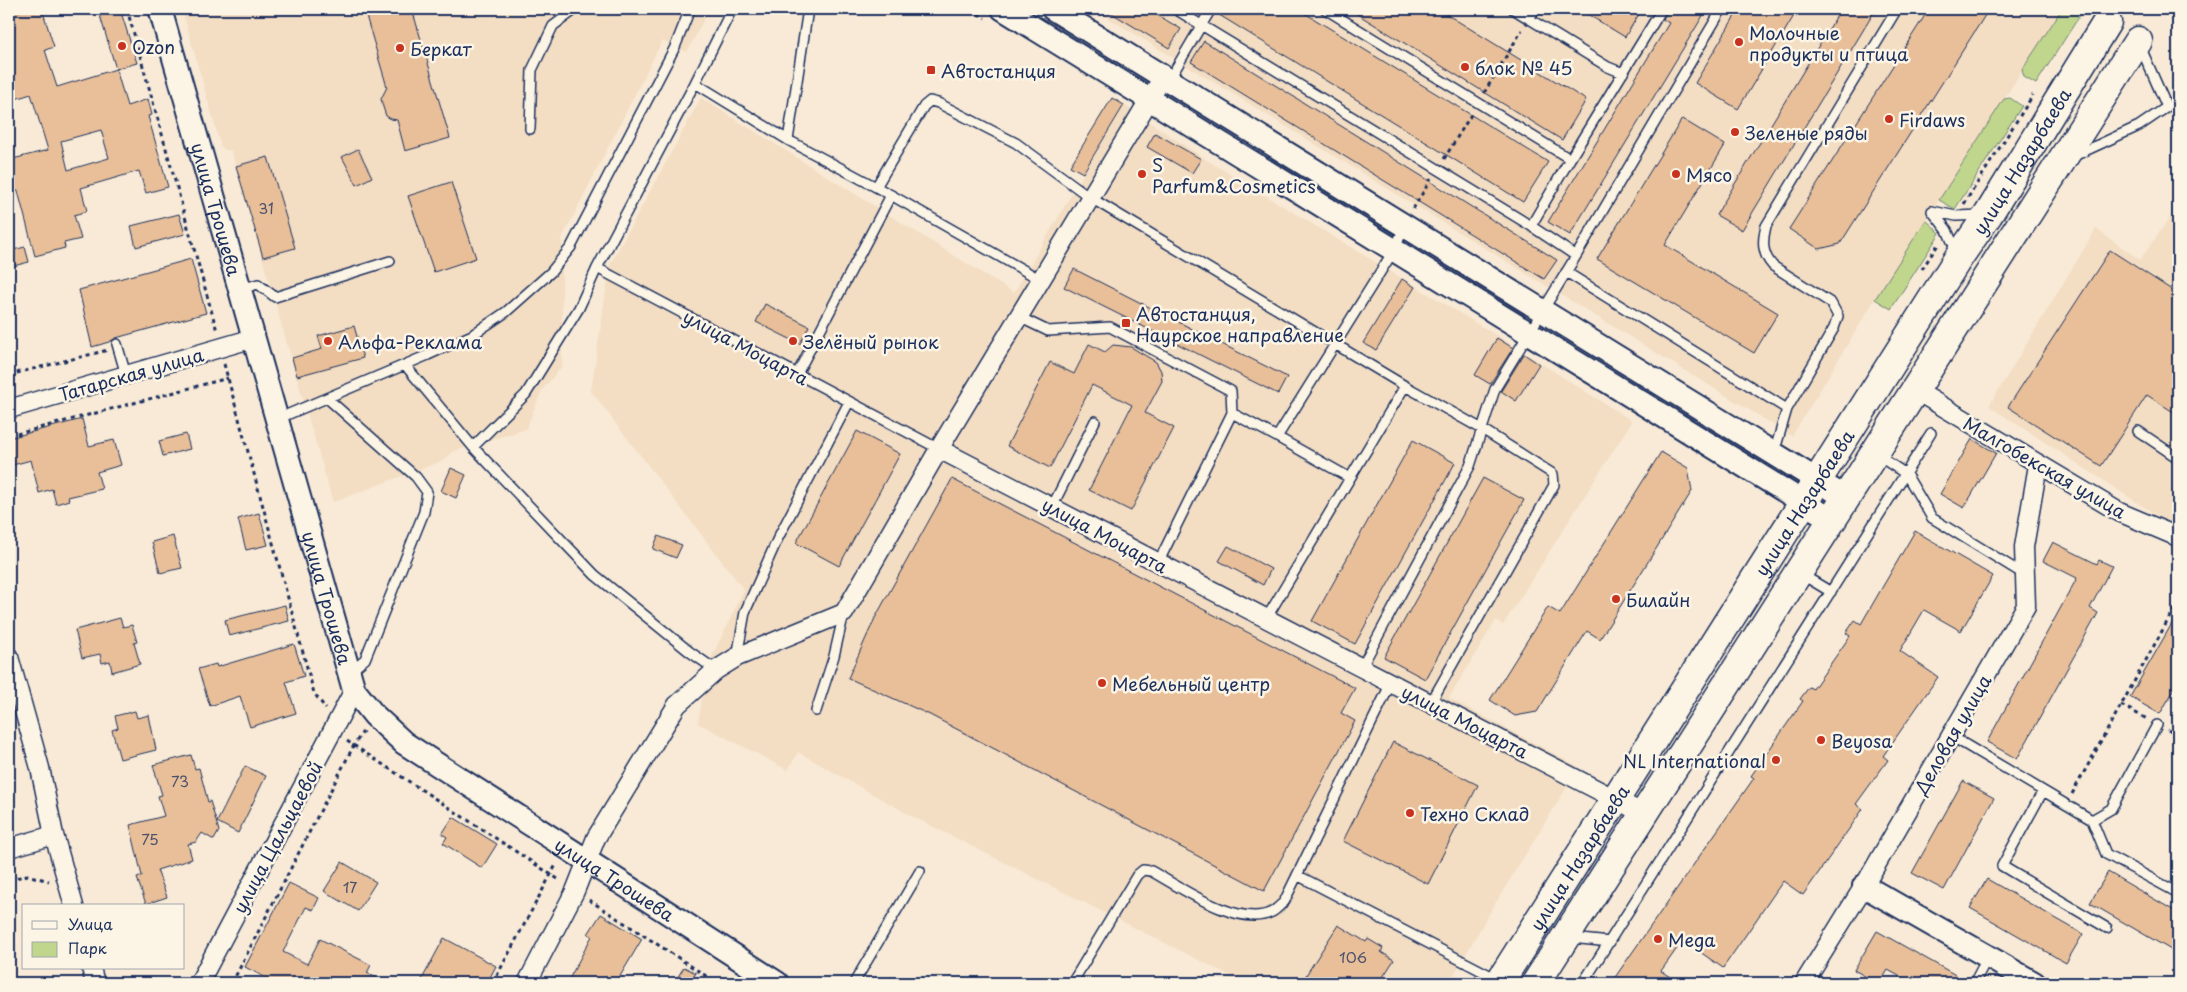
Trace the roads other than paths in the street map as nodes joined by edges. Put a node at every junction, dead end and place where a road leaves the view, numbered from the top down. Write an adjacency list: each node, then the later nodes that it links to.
1 (160, 9): 41 (street, улица Трошева)
2 (576, 9): 24 (lane)
3 (690, 9): 48 (lane)
4 (732, 9): 22 (lane)
5 (808, 9): 25 (lane)
6 (1003, 9): 23 (street)
7 (1053, 9): 21 (street)
8 (1176, 9): 18 (lane)
9 (1211, 9): 18 (lane)
10 (1325, 9): 26 (lane)
11 (1514, 9): 16 (lane)
12 (1535, 9): 16 (lane)
13 (1662, 9): 20 (lane)
14 (1722, 9): 35 (lane)
15 (1897, 9): 55 (lane)
16 (1529, 18): 20 (lane)
17 (2108, 22): 31 (main road, улица Назарбаева)
18 (1201, 25): 21 (lane); 33 (lane)
19 (2138, 41): 27 (main road, улица Назарбаева); 27 (lane)
20 (1623, 73): 26 (lane)
21 (1166, 78): 23 (street); 32 (street)
22 (695, 83): 25 (lane); 38 (lane)
23 (1150, 99): 30 (street); 34 (street)
24 (530, 128)
25 (788, 140): 28 (lane)
26 (1570, 159): 33 (lane)
27 (2061, 163): 52 (main road, улица Назарбаева)
28 (876, 187): 29 (lane); 30 (lane)
29 (891, 195): 40 (lane); 49 (lane)
30 (1091, 198): 40 (street); 46 (lane)
31 (1988, 214): 36 (main road, улица Назарбаева); 36 (lane)
32 (1405, 226): 34 (lane); 42 (street)
33 (1531, 226): 35 (lane)
34 (1394, 250): 44 (street); 46 (lane)
35 (1576, 256): 39 (lane)
36 (1959, 257): 72 (main road, улица Назарбаева)
37 (390, 261): 41 (lane)
38 (597, 268): 49 (lane, улица Моцарта); 64 (lane)
39 (1566, 272): 42 (lane); 55 (lane)
40 (1041, 280): 43 (street)
41 (240, 289): 45 (street, улица Трошева)
42 (1543, 311): 44 (lane); 66 (street)
43 (1019, 317): 57 (lane); 65 (street)
44 (1529, 333): 60 (lane); 73 (street)
45 (254, 338): 50 (street, Татарская улица); 58 (street, улица Трошева)
46 (1336, 344): 51 (lane); 63 (lane)
47 (117, 346): 50 (lane)
48 (405, 365): 53 (lane); 64 (lane)
49 (797, 374): 54 (lane, улица Моцарта)
50 (126, 375): 56 (street, Татарская улица)
51 (1405, 386): 60 (lane); 71 (lane)
52 (1915, 390): 67 (main road, улица Назарбаева); 69 (street, Малгобекская улица)
53 (327, 398): 58 (lane); 87 (lane)
54 (849, 402): 65 (lane, улица Моцарта); 84 (lane)
55 (1787, 409): 66 (lane)
56 (9, 410)
57 (1232, 413): 63 (lane); 77 (lane)
58 (277, 420): 87 (street, улица Трошева)
59 (1096, 421): 74 (lane)
60 (1482, 428): 85 (lane); 89 (lane)
61 (2138, 431): 68 (lane)
62 (1931, 433): 70 (lane)
63 (1277, 437): 71 (lane)
64 (473, 448): 86 (lane)
65 (939, 449): 74 (street, улица Моцарта); 81 (street)
66 (1774, 453): 72 (street)
67 (1874, 454): 70 (lane); 75 (main road, улица Назарбаева)
68 (2178, 458)
69 (2038, 465): 76 (street, Малгобекская улица); 79 (street, Деловая улица)
70 (1906, 474): 79 (lane); 80 (lane)
71 (1350, 478): 82 (lane)
72 (1817, 480): 73 (main road, улица Назарбаева); 75 (street)
73 (1803, 503): 75 (street); 94 (main road, улица Назарбаева)
74 (1052, 507): 77 (street, улица Моцарта)
75 (1839, 509): 78 (main road, улица Назарбаева)
76 (2178, 537)
77 (1158, 563): 82 (street, улица Моцарта)
78 (1799, 572): 80 (lane); 95 (main road, улица Назарбаева)
79 (2025, 576): 92 (street, Деловая улица)
80 (1831, 592): 107 (lane)
81 (844, 613): 84 (street); 90 (lane)
82 (1266, 619): 85 (street, улица Моцарта)
83 (9, 657): 97 (street)
84 (737, 657): 86 (street)
85 (1361, 668): 88 (street, улица Моцарта)
86 (716, 670): 99 (street)
87 (351, 681): 99 (street, улица Трошева); 112 (street, улица Цальцаевой)
88 (1391, 683): 89 (street, улица Моцарта); 101 (lane)
89 (1430, 704): 94 (street, улица Моцарта)
90 (816, 711)
91 (2157, 724): 96 (lane)
92 (1951, 736): 93 (lane); 102 (street, Деловая улица)
93 (2043, 791): 96 (lane); 105 (lane)
94 (1615, 799): 95 (street, улица Моцарта); 110 (main road, улица Назарбаева)
95 (1644, 814): 106 (main road, улица Назарбаева)
96 (2092, 820): 103 (lane)
97 (54, 835): 98 (street); 104 (street)
98 (9, 848)
99 (587, 861): 113 (street); 114 (street, улица Трошева)
100 (920, 871): 115 (lane)
101 (1297, 875): 110 (lane); 116 (lane)
102 (1864, 886): 108 (street); 119 (street, Деловая улица)
103 (2178, 893)
104 (73, 904)
105 (2107, 928)
106 (1565, 937): 107 (lane); 117 (main road, улица Назарбаева)
107 (1610, 942): 118 (lane)
108 (1988, 957): 120 (lane); 121 (street)
109 (92, 970): 111 (street)
110 (1500, 982)
111 (95, 983)
112 (199, 983)
113 (527, 983)
114 (777, 983)
115 (854, 983)
116 (1072, 983)
117 (1536, 983)
118 (1583, 983)
119 (1804, 983)
120 (1974, 983)
121 (2034, 983)

